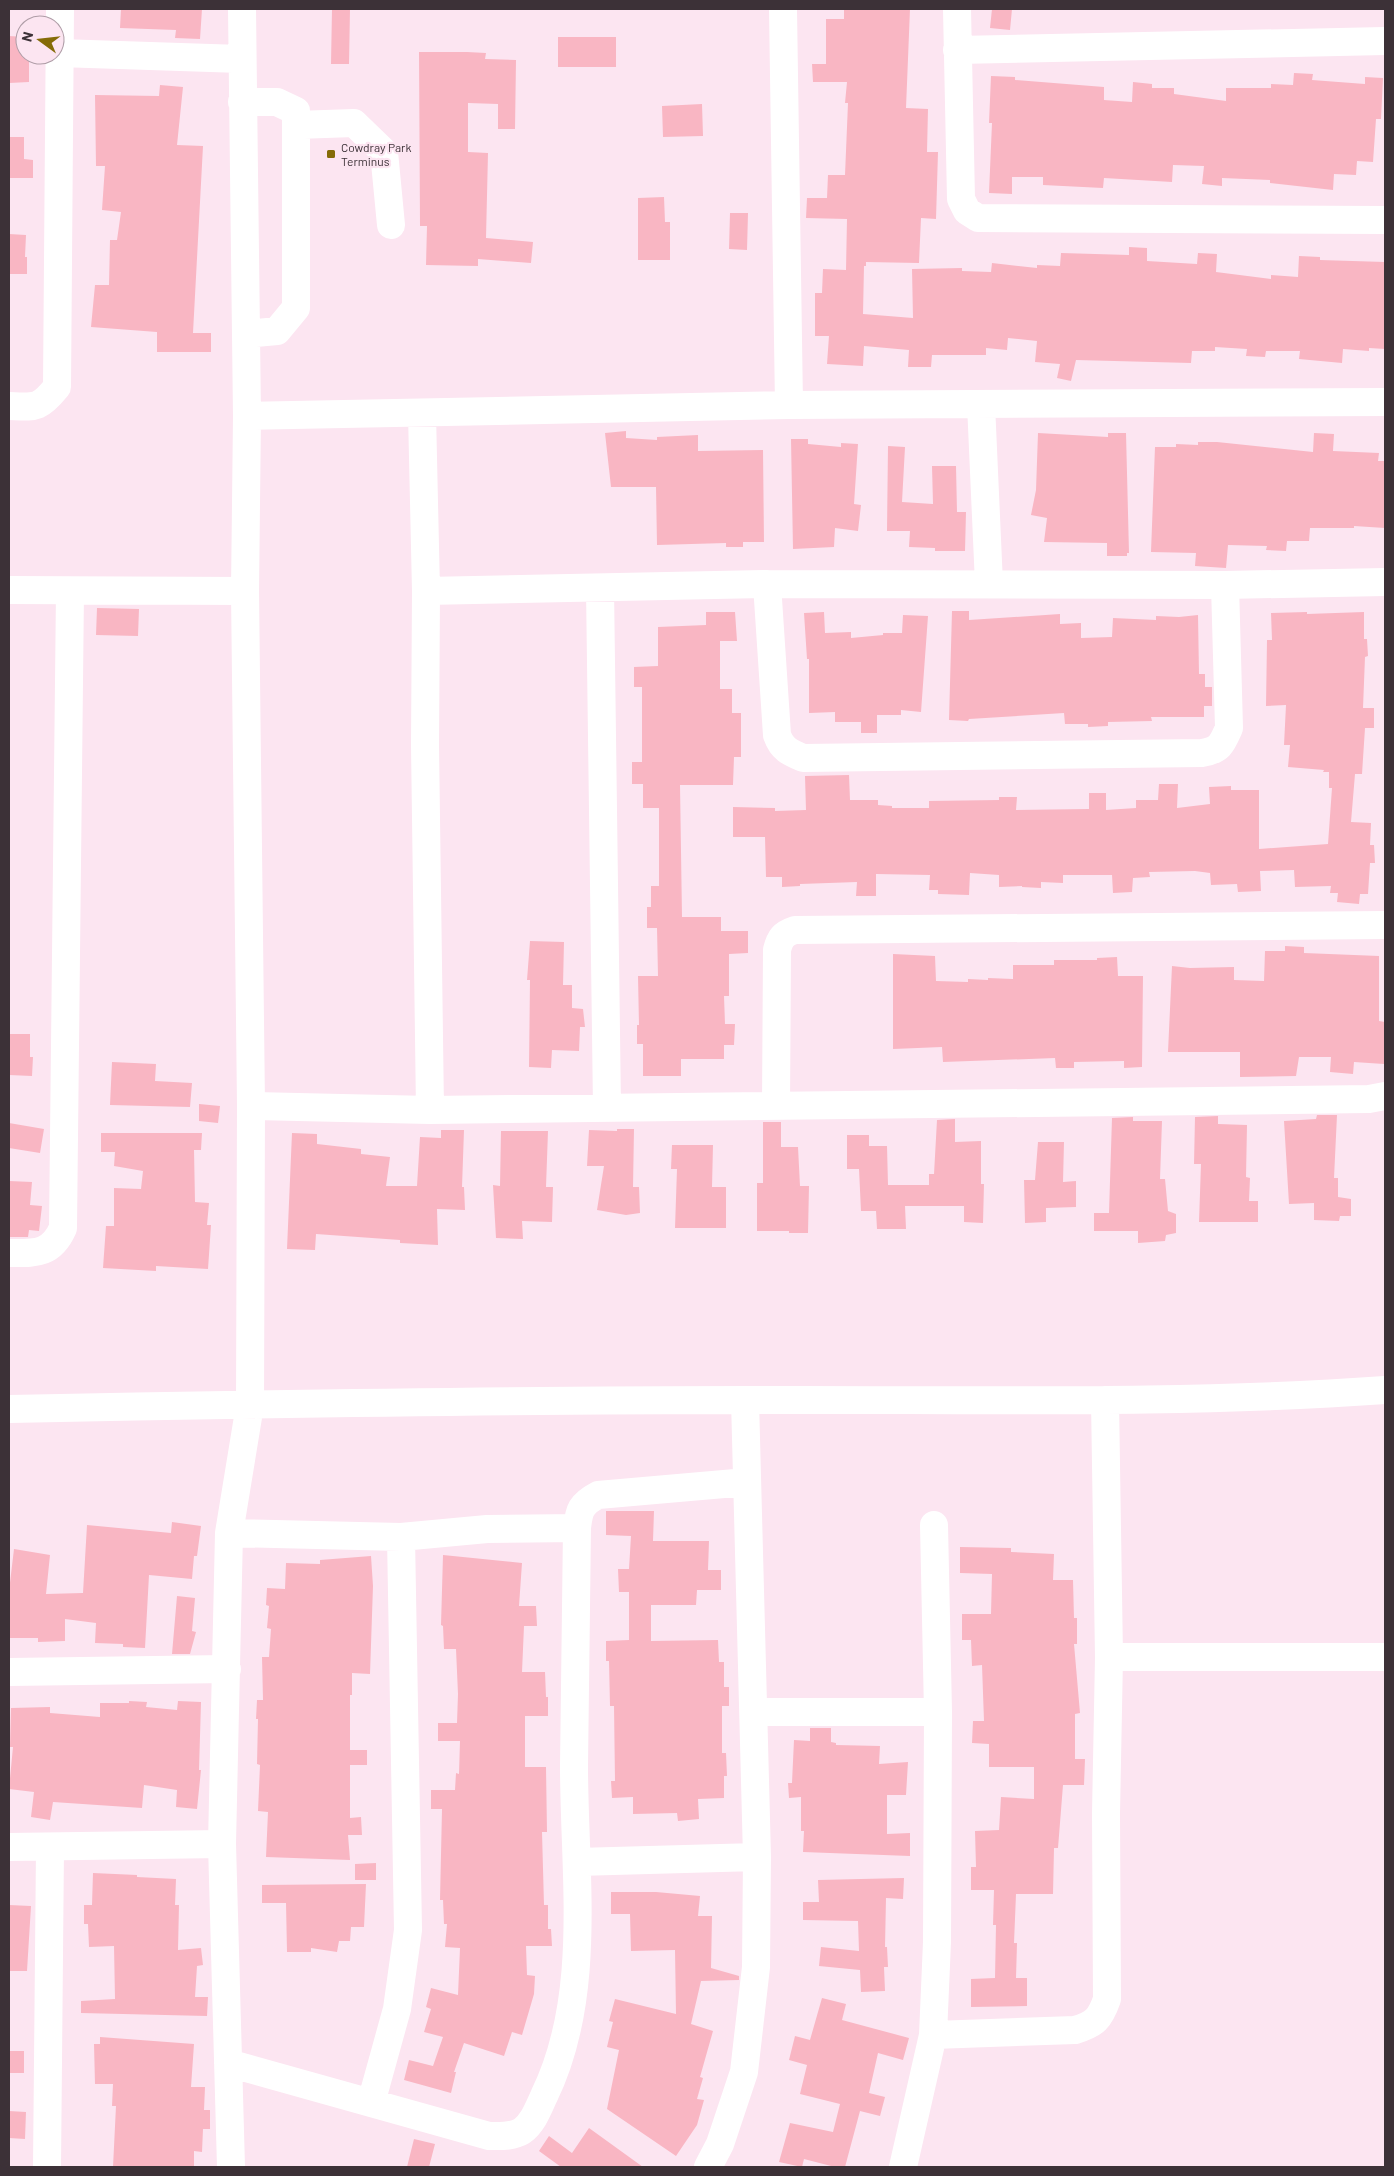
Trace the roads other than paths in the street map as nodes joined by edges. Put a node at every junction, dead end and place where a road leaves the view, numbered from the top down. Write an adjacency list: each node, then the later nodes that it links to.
1 (242, 9): 7 (street)
2 (783, 9): 16 (street)
3 (957, 9): 5 (street)
4 (1385, 40): 5 (street)
5 (957, 50): 11 (street)
6 (65, 53): 7 (street)
7 (241, 60): 9 (street)
8 (59, 65): 17 (street)
9 (242, 102): 10 (street); 13 (street)
10 (296, 126): 12 (street); 13 (street)
11 (1385, 220)
12 (391, 225)
13 (246, 334): 19 (street)
14 (1385, 402): 15 (street)
15 (981, 404): 16 (street); 22 (street)
16 (789, 405): 18 (street)
17 (9, 406)
18 (422, 413): 19 (street); 26 (street)
19 (247, 416): 28 (street)
20 (1385, 582): 23 (street)
21 (767, 584): 22 (street); 23 (street); 24 (street)
22 (989, 584): 23 (street)
23 (1225, 585)
24 (600, 588): 26 (street); 33 (street)
25 (9, 590): 27 (street)
26 (426, 590): 34 (street)
27 (70, 591): 28 (street); 35 (street)
28 (245, 591): 31 (street)
29 (1385, 925): 32 (street)
30 (1385, 1096): 32 (street)
31 (251, 1106): 34 (street); 39 (street)
32 (776, 1106): 33 (street)
33 (607, 1108): 34 (street)
34 (430, 1110)
35 (9, 1253)
36 (1385, 1390): 38 (street)
37 (745, 1400): 38 (street); 39 (street); 41 (street)
38 (1105, 1400): 46 (street)
39 (250, 1404): 40 (street); 44 (street)
40 (9, 1410)
41 (747, 1482): 43 (street); 50 (street)
42 (934, 1525): 51 (street)
43 (577, 1528): 45 (street); 56 (street)
44 (229, 1533): 45 (street); 48 (street)
45 (401, 1537): 59 (street)
46 (1109, 1657): 47 (street); 57 (street)
47 (1385, 1657)
48 (227, 1669): 49 (street); 52 (street)
49 (9, 1672)
50 (754, 1712): 51 (street); 55 (street)
51 (938, 1712): 57 (street)
52 (222, 1844): 54 (street); 58 (street)
53 (9, 1847): 54 (street)
54 (50, 1848): 60 (street)
55 (757, 1857): 56 (street); 62 (street)
56 (577, 1862): 59 (street)
57 (933, 2035): 63 (street)
58 (228, 2063): 59 (street); 61 (street)
59 (371, 2102)
60 (46, 2167)
61 (231, 2167)
62 (708, 2167)
63 (903, 2167)

